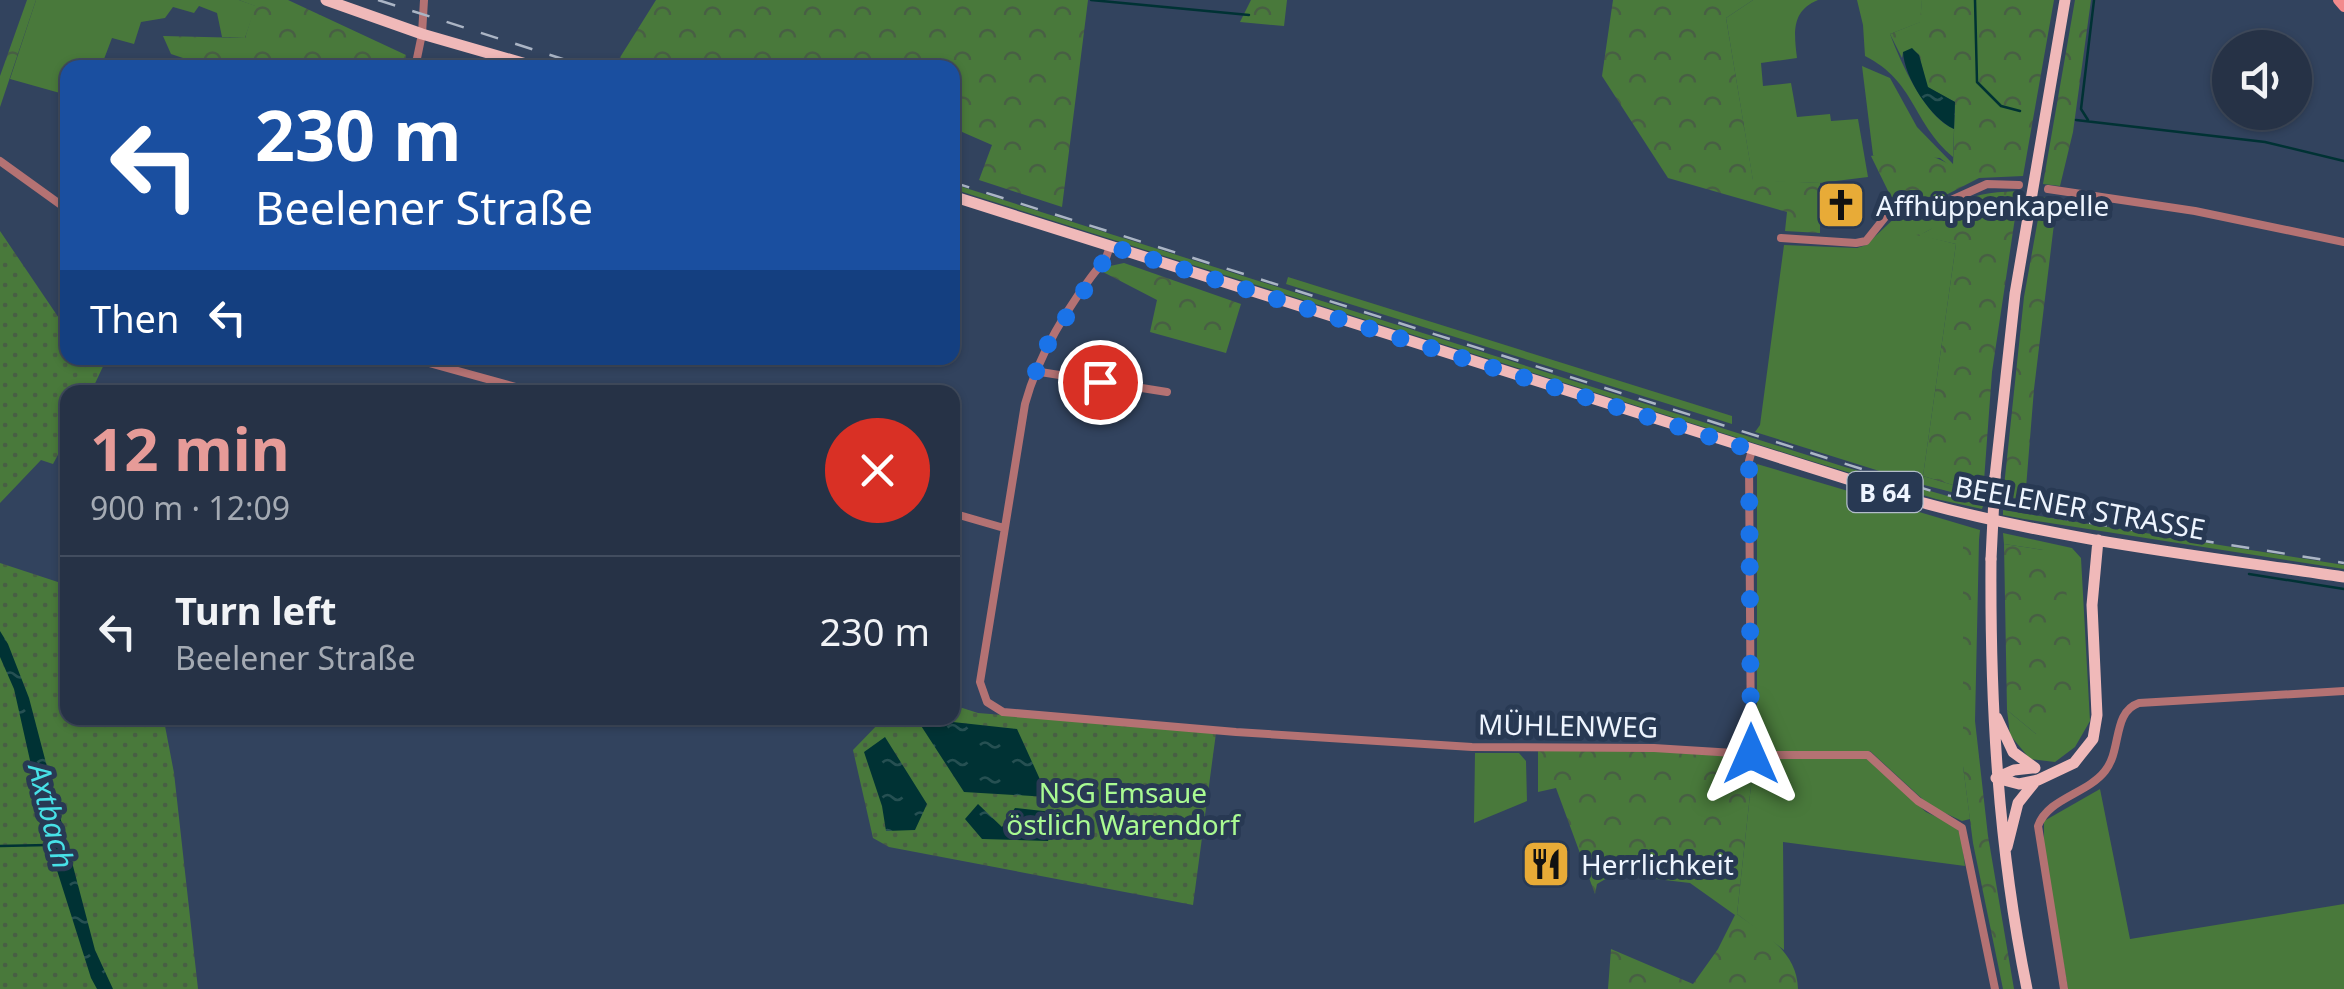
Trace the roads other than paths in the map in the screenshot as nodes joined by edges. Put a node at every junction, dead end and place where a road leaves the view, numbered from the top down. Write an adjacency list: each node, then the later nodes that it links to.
1 (326, 0): 6 (main road)
2 (424, 0): 6 (street)
3 (2065, 0): 27 (main road, bridge)
4 (2338, 0): 5 (street)
5 (2344, 7)
6 (422, 34): 7 (street); 8 (main road)
7 (416, 60)
8 (512, 60)
9 (0, 162): 13 (street)
10 (2018, 185): 14 (street)
11 (2048, 189): 15 (street)
12 (960, 199): 16 (main road, BEELENER STRASSE / B 64)
13 (60, 204)
14 (1781, 238)
15 (2344, 242)
16 (1110, 246): 18 (street); 21 (main road, BEELENER STRASSE / B 64)
17 (436, 365): 19 (street)
18 (1034, 371): 20 (street); 23 (street)
19 (509, 385)
20 (1167, 392)
21 (1752, 450): 24 (main road, BEELENER STRASSE / B 64); 28 (street)
22 (960, 515): 23 (street)
23 (1004, 528): 28 (street, MÜHLENWEG)
24 (2098, 540): 25 (main road, BEELENER STRASSE / B 64); 29 (main road)
25 (2344, 577)
26 (2344, 690): 34 (street)
27 (1992, 703): 29 (main road); 30 (main road)
28 (1751, 754): 32 (street, MÜHLENWEG)
29 (2037, 774): 30 (main road); 31 (main road)
30 (1996, 778): 31 (main road)
31 (2005, 856): 33 (main road)
32 (1995, 989)
33 (2027, 989)
34 (2064, 989)

